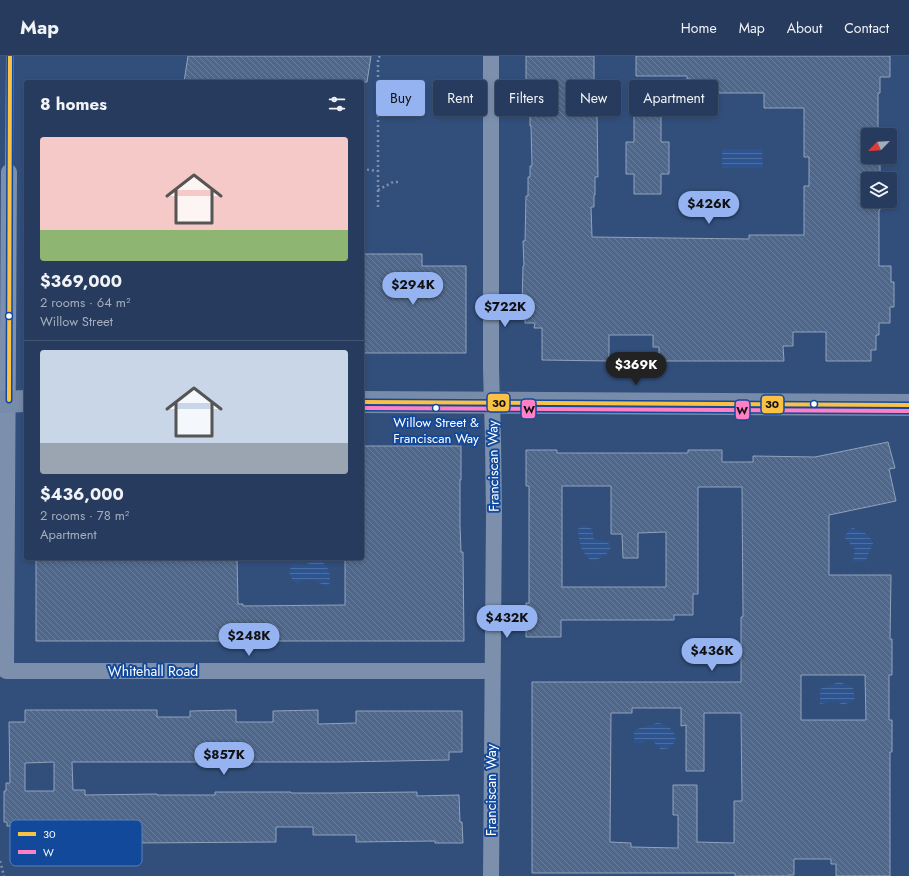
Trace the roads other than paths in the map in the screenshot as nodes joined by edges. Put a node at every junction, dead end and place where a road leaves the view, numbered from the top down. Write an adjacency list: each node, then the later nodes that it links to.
1 (10, 56): 3 (lane)
2 (491, 56): 6 (street, Franciscan Way)
3 (6, 166): 4 (street)
4 (12, 401): 8 (street, Whitehall Road)
5 (364, 402): 6 (street)
6 (492, 402): 7 (street); 8 (street, Franciscan Way)
7 (909, 405)
8 (492, 671): 9 (street, Franciscan Way)
9 (491, 876)

